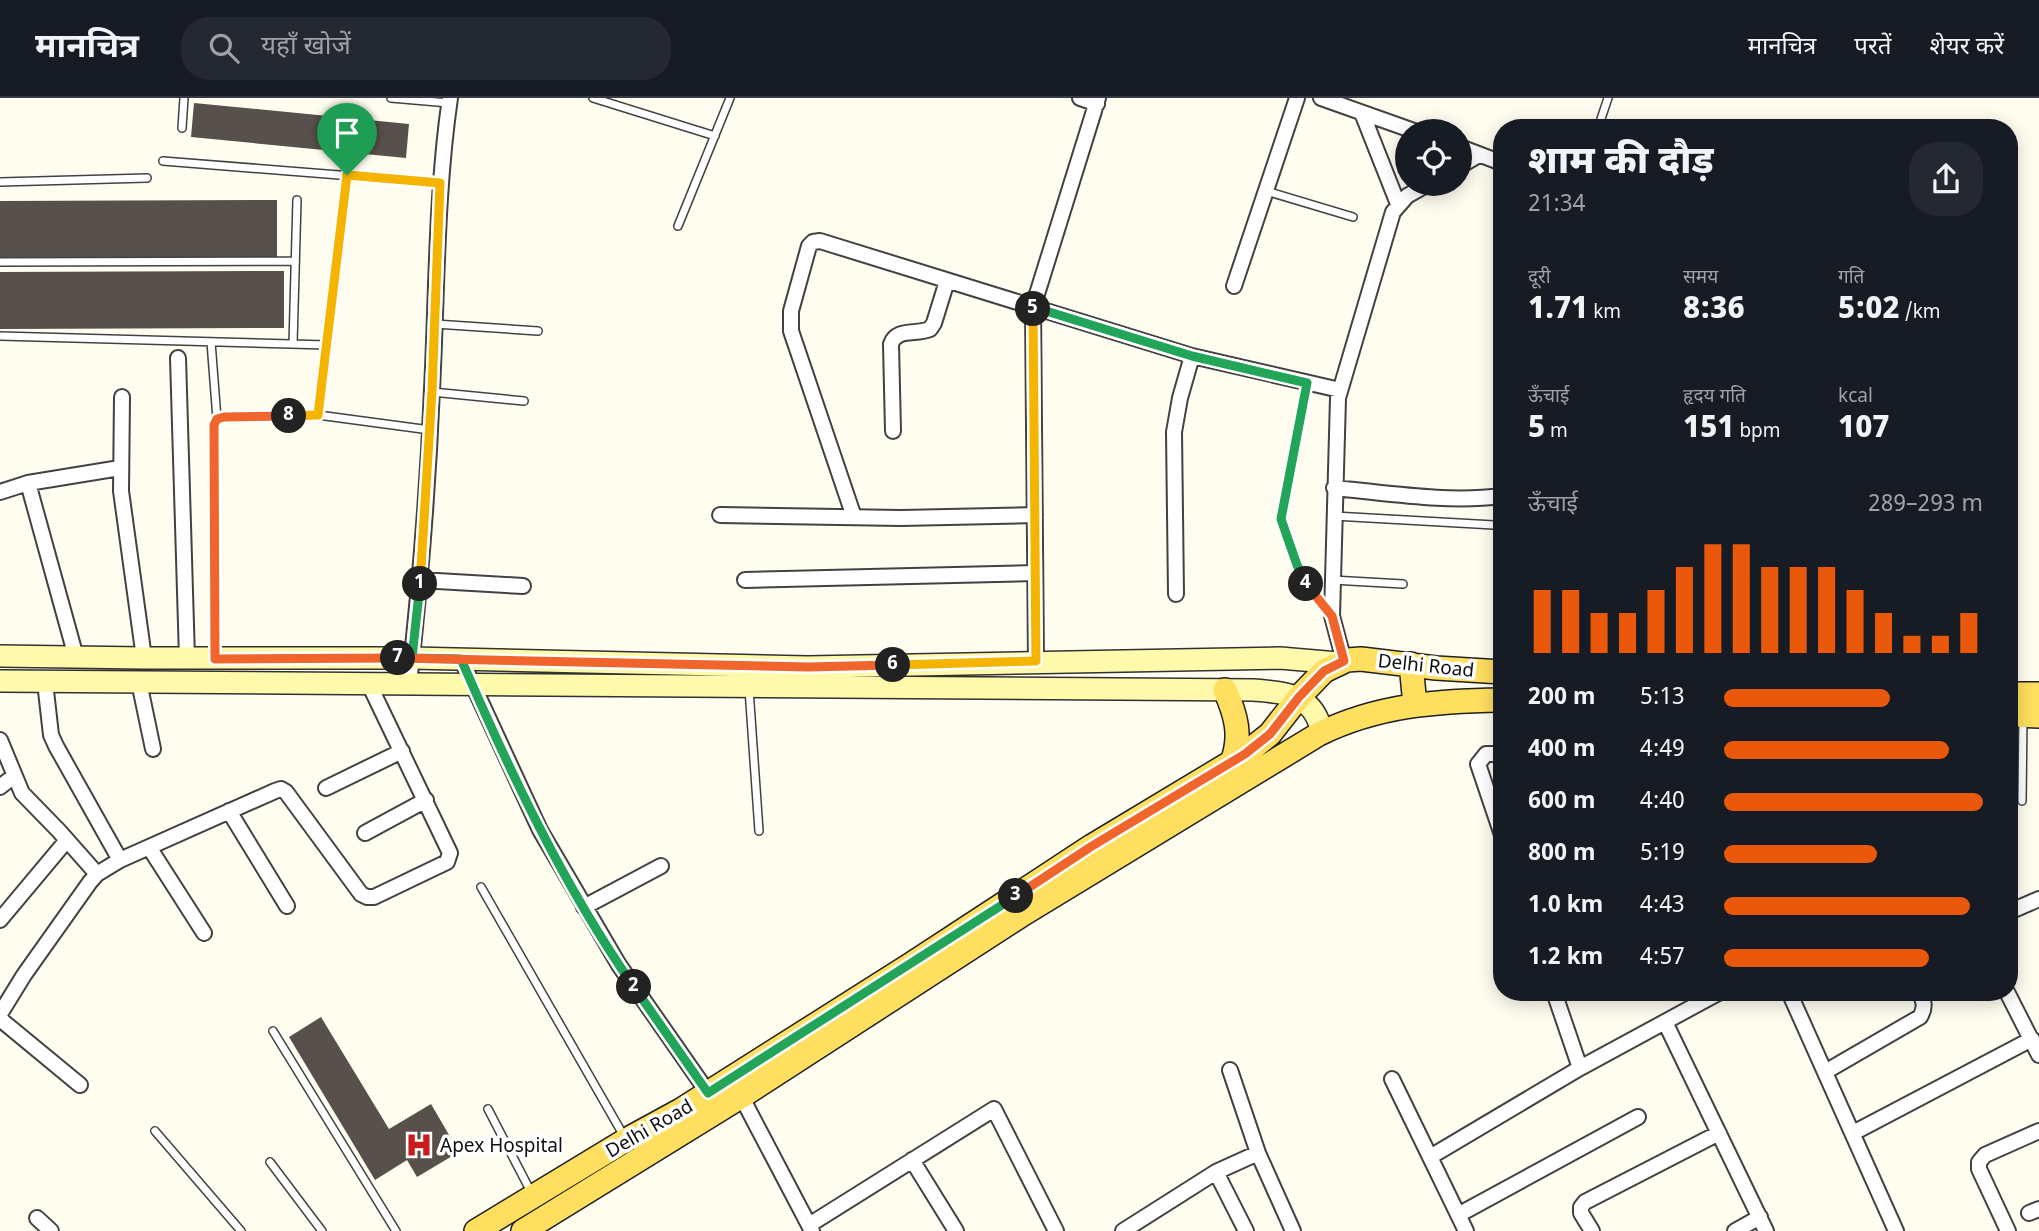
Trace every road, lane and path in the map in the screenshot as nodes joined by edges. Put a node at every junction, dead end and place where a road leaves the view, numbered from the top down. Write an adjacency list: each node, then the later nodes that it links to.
1 (184, 98): 14 (lane)
2 (391, 98): 9 (lane)
3 (593, 98): 15 (lane)
4 (730, 98): 15 (lane)
5 (1080, 98): 10 (street)
6 (1297, 98): 25 (street)
7 (1321, 98): 11 (street)
8 (1608, 98): 12 (lane)
9 (450, 100): 24 (street)
10 (1098, 101): 35 (street)
11 (1362, 113): 13 (street); 28 (street)
12 (1601, 119)
13 (1395, 124)
14 (182, 128)
15 (715, 136): 30 (lane)
16 (1472, 152): 17 (street)
17 (1479, 155): 18 (street); 19 (street)
18 (1472, 159)
19 (1493, 160)
20 (163, 161): 21 (lane)
21 (347, 175): 24 (lane); 41 (lane)
22 (147, 178): 23 (lane)
23 (0, 182)
24 (440, 183): 36 (street)
25 (1266, 191): 29 (lane); 34 (street)
26 (1407, 196): 28 (street)
27 (297, 200): 31 (lane)
28 (1398, 204): 45 (street)
29 (1353, 217)
30 (678, 226)
31 (295, 261): 32 (lane); 40 (lane)
32 (0, 262)
33 (947, 281): 35 (street); 52 (street); 61 (street)
34 (1234, 286)
35 (1033, 307): 42 (street); 59 (street)
36 (435, 324): 37 (lane); 46 (street)
37 (538, 331)
38 (0, 336): 39 (lane)
39 (211, 342): 40 (lane); 50 (lane)
40 (293, 344): 41 (lane)
41 (327, 345): 49 (lane)
42 (1192, 356): 44 (street); 69 (street)
43 (178, 358): 73 (street)
44 (1307, 383): 45 (street); 70 (lane)
45 (1340, 390): 55 (street)
46 (432, 391): 48 (lane); 51 (street)
47 (122, 397): 53 (street)
48 (524, 401)
49 (318, 415): 50 (lane); 51 (lane)
50 (217, 419): 76 (lane)
51 (430, 430): 64 (street)
52 (892, 431)
53 (120, 468): 54 (street); 75 (street)
54 (28, 483): 56 (street); 72 (street)
55 (1335, 488): 57 (street); 60 (street)
56 (0, 492)
57 (1493, 497)
58 (720, 515): 61 (street)
59 (1035, 515): 61 (street); 63 (street)
60 (1334, 516): 62 (lane); 66 (street)
61 (854, 517)
62 (1493, 526)
63 (1035, 573): 65 (street); 78 (street)
64 (420, 580): 68 (street); 74 (street)
65 (745, 580)
66 (1332, 580): 67 (lane); 70 (street)
67 (1403, 584)
68 (523, 586)
69 (1176, 594)
70 (1332, 616): 79 (street)
71 (0, 656): 72 (street)
72 (76, 657): 75 (street)
73 (187, 658): 75 (street); 76 (street)
74 (412, 658): 76 (street); 77 (street); 86 (street)
75 (144, 659)
76 (215, 659)
77 (461, 659): 78 (street); 87 (street)
78 (1036, 661): 79 (street)
79 (1341, 662): 80 (main road, Delhi Road); 90 (main road)
80 (1411, 664): 81 (main road, Delhi Road); 92 (main road)
81 (1493, 671)
82 (0, 681): 83 (street)
83 (45, 681): 84 (street); 111 (street)
84 (139, 682): 85 (street); 96 (street)
85 (369, 684): 86 (street); 97 (street)
86 (409, 684): 87 (street)
87 (472, 685): 88 (street); 117 (street)
88 (749, 687): 89 (street); 107 (lane)
89 (1225, 690): 90 (street); 99 (main road)
90 (1299, 697): 94 (street); 99 (main road)
91 (1493, 700): 92 (main road)
92 (1415, 705): 94 (main road)
93 (2024, 705): 104 (lane)
94 (1322, 733): 138 (main road)
95 (0, 740): 100 (street)
96 (153, 749)
97 (402, 751): 102 (street); 103 (street)
98 (1493, 754): 105 (street)
99 (1231, 762): 138 (main road)
100 (13, 776): 101 (street); 109 (street)
101 (0, 787)
102 (326, 788)
103 (426, 800): 106 (street); 108 (street)
104 (2022, 801)
105 (1493, 808)
106 (229, 811): 110 (street); 116 (street)
107 (759, 831)
108 (365, 833)
109 (66, 841): 113 (street); 119 (street)
110 (149, 847): 111 (street); 120 (street)
111 (120, 860): 113 (street)
112 (662, 866): 117 (street)
113 (97, 874): 126 (street)
114 (481, 887): 146 (lane)
115 (2039, 900): 118 (street)
116 (287, 906)
117 (584, 907): 139 (street)
118 (2018, 908)
119 (0, 920)
120 (204, 933)
121 (1557, 1001): 133 (street)
122 (1704, 1001): 129 (street)
123 (1796, 1001): 135 (street)
124 (1924, 1001): 135 (street)
125 (2012, 1001): 128 (street)
126 (0, 1013): 137 (street)
127 (2039, 1015): 128 (street)
128 (2023, 1021): 131 (street)
129 (1665, 1022): 133 (street); 144 (street)
130 (273, 1031): 160 (lane)
131 (2032, 1039): 132 (street); 145 (street)
132 (2039, 1055)
133 (1580, 1069): 148 (street)
134 (1230, 1070): 147 (street)
135 (1825, 1072): 145 (street)
136 (1392, 1079): 148 (street)
137 (80, 1085)
138 (736, 1088): 139 (main road); 156 (street)
139 (714, 1101): 146 (main road, Delhi Road); 162 (main road)
140 (488, 1109): 152 (lane)
141 (1638, 1117): 153 (street)
142 (155, 1131): 158 (lane)
143 (2039, 1131): 173 (street)
144 (1719, 1133): 154 (street); 169 (street)
145 (1853, 1133): 172 (street)
146 (626, 1140): 152 (main road, Delhi Road)
147 (1258, 1153): 151 (street); 167 (street)
148 (1430, 1157): 153 (street)
149 (912, 1160): 156 (street); 163 (street); 164 (street)
150 (270, 1162): 159 (lane)
151 (1216, 1172): 165 (street); 166 (street)
152 (533, 1196): 161 (main road, Delhi Road)
153 (1458, 1215): 168 (street)
154 (1760, 1217): 170 (street); 171 (street)
155 (37, 1218): 157 (street)
156 (811, 1228)
157 (51, 1231)
158 (242, 1231)
159 (322, 1231)
160 (397, 1231)
161 (476, 1231)
162 (523, 1231)
163 (956, 1231)
164 (1056, 1231)
165 (1122, 1231)
166 (1245, 1231)
167 (1293, 1231)
168 (1466, 1231)
169 (1592, 1231)
170 (1734, 1231)
171 (1766, 1231)
172 (1896, 1231)
173 (2008, 1231)

